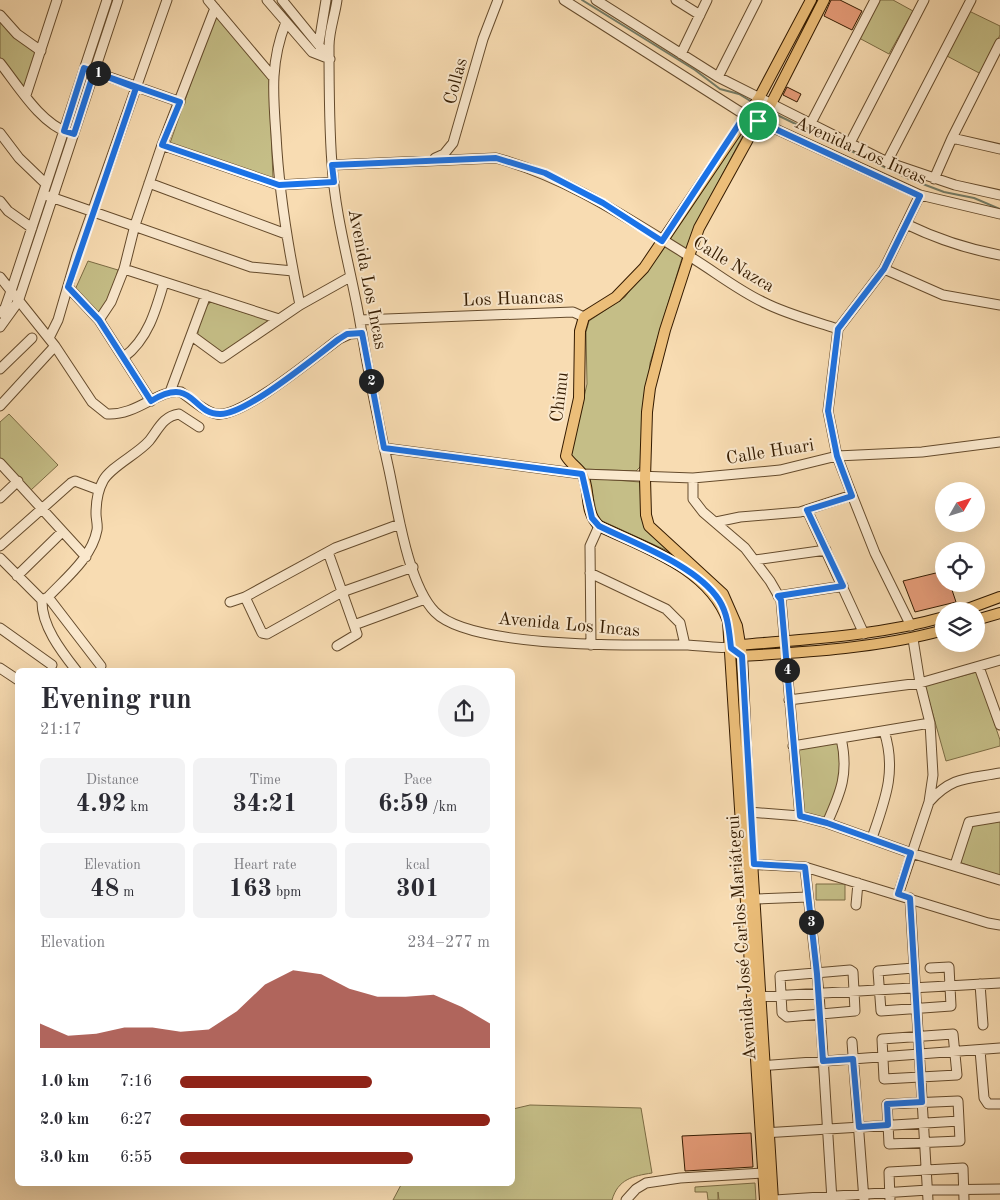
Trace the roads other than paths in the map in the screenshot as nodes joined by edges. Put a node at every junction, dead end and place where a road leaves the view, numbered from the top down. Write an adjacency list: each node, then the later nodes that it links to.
1 (47, 0): 21 (street)
2 (107, 0): 32 (street)
3 (118, 0): 33 (street)
4 (168, 0): 36 (street)
5 (208, 0): 22 (street)
6 (267, 0): 25 (street)
7 (282, 0): 26 (street)
8 (326, 0): 26 (street)
9 (337, 0): 30 (street, Avenida Los Incas)
10 (498, 0): 52 (street, Collas)
11 (564, 0): 41 (street, Avenida Los Incas)
12 (596, 0): 29 (street)
13 (676, 0): 24 (street)
14 (707, 0): 24 (street)
15 (757, 0): 35 (street)
16 (810, 0): 38 (main road)
17 (824, 0): 40 (main road, Avenida José Carlos Mariátegui)
18 (875, 0): 43 (street)
19 (924, 0): 49 (street)
20 (971, 0): 53 (street)
21 (56, 2): 28 (street)
22 (215, 8): 34 (street); 39 (street)
23 (0, 14): 28 (street)
24 (700, 15): 29 (street)
25 (286, 22): 30 (street); 34 (street)
26 (319, 43): 30 (street)
27 (1000, 44): 47 (street)
28 (41, 51): 37 (street)
29 (681, 54): 35 (street)
30 (330, 60): 54 (street, Avenida Los Incas)
31 (0, 64): 37 (street)
32 (84, 68): 33 (street); 44 (street)
33 (94, 72): 36 (street); 46 (street)
34 (272, 76): 58 (street)
35 (718, 77): 38 (street)
36 (136, 88): 39 (street); 64 (street)
37 (26, 95): 44 (street)
38 (759, 98): 40 (street); 41 (main road)
39 (180, 102): 50 (street)
40 (771, 104): 42 (main road, Avenida José Carlos Mariátegui); 43 (street)
41 (745, 115): 42 (street, Avenida Los Incas); 70 (main road, Los Huancas)
42 (758, 121): 61 (street, Avenida Los Incas); 72 (main road, Avenida José Carlos Mariátegui)
43 (811, 123): 49 (street)
44 (64, 131): 46 (street); 59 (street)
45 (0, 133): 59 (street)
46 (74, 134): 62 (street)
47 (952, 138): 51 (street); 55 (street)
48 (1000, 138): 51 (street)
49 (850, 143): 53 (street)
50 (162, 145): 57 (street); 58 (street)
51 (998, 148)
52 (431, 160): 54 (street, Calle Nazca); 70 (street, Calle Nazca)
53 (887, 162): 55 (street)
54 (332, 165): 56 (street, Avenida Los Incas)
55 (934, 179): 60 (street)
56 (334, 182): 58 (street); 77 (street, Avenida Los Incas)
57 (149, 183): 67 (street); 69 (street)
58 (279, 185): 69 (street)
59 (44, 189): 62 (street); 68 (street)
60 (1000, 194)
61 (920, 196): 65 (street, Avenida Los Incas); 66 (street)
62 (53, 198): 64 (street); 82 (street)
63 (0, 201): 68 (street)
64 (93, 212): 67 (street); 79 (street)
65 (1000, 214)
66 (906, 224): 71 (street); 74 (street)
67 (135, 225): 73 (street); 75 (street)
68 (32, 228): 80 (street)
69 (286, 234): 75 (street)
70 (662, 241): 72 (street, Calle Nazca); 86 (main road, Los Huancas)
71 (1000, 254)
72 (689, 256): 91 (street, Calle Nazca); 108 (main road, Avenida José Carlos Mariátegui)
73 (124, 269): 78 (street); 88 (street)
74 (884, 269): 84 (street); 91 (street)
75 (293, 271): 83 (street)
76 (0, 276): 80 (street)
77 (350, 277): 83 (street); 89 (street, Avenida Los Incas)
78 (164, 282): 81 (street); 97 (street)
79 (68, 287): 88 (street); 95 (street)
80 (11, 291): 82 (street); 85 (street)
81 (206, 295): 87 (street); 93 (street)
82 (18, 302): 90 (street); 95 (street)
83 (300, 305): 87 (street)
84 (1000, 306)
85 (0, 313)
86 (584, 318): 89 (street, Los Huancas); 107 (main road, Chimu)
87 (279, 319): 93 (street)
88 (99, 320): 97 (street)
89 (360, 320): 92 (street, Avenida Los Incas)
90 (0, 327)
91 (838, 329): 105 (street)
92 (362, 333): 99 (street); 104 (street, Avenida Los Incas)
93 (192, 336): 99 (street)
94 (32, 338): 98 (street)
95 (49, 338): 96 (street)
96 (55, 346): 100 (street); 101 (street)
97 (124, 357): 100 (street)
98 (0, 369)
99 (170, 392): 100 (street)
100 (151, 401)
101 (0, 406)
102 (199, 427): 111 (street)
103 (1000, 442): 105 (street, Calle Huari)
104 (384, 448): 107 (street, Calle Huari); 117 (street, Avenida Los Incas)
105 (837, 456): 109 (street, Calle Huari); 112 (street)
106 (0, 463): 110 (street)
107 (582, 474): 108 (street, Calle Huari); 118 (main road)
108 (645, 478): 109 (street, Calle Huari); 151 (main road, Avenida José Carlos Mariátegui)
109 (693, 478): 116 (street)
110 (18, 481): 113 (street); 114 (street)
111 (99, 490): 114 (street); 123 (street)
112 (852, 496): 115 (street); 142 (street)
113 (0, 498)
114 (42, 507): 119 (street); 120 (street)
115 (807, 510): 116 (street); 121 (street)
116 (716, 522): 125 (street)
117 (400, 524): 122 (street); 126 (street, Avenida Los Incas)
118 (599, 526): 127 (street); 151 (main road, Avenida José Carlos Mariátegui)
119 (62, 532): 123 (street); 128 (street)
120 (0, 546)
121 (826, 550): 125 (street); 129 (street)
122 (328, 552): 130 (street); 132 (street)
123 (86, 557): 134 (street)
124 (0, 558): 128 (street)
125 (755, 560): 131 (street)
126 (413, 567): 130 (street); 135 (street, Avenida Los Incas)
127 (590, 573): 148 (street); 149 (street)
128 (17, 576): 134 (street)
129 (843, 586): 131 (street); 145 (street)
130 (342, 592): 132 (street); 141 (street)
131 (778, 596): 147 (street)
132 (245, 597): 136 (street)
133 (1000, 597): 137 (main road)
134 (45, 598): 153 (street); 156 (street)
135 (425, 599): 141 (street); 148 (street, Avenida Los Incas)
136 (230, 602)
137 (985, 603)
138 (1000, 613): 139 (main road)
139 (985, 617)
140 (935, 619): 142 (main road, Avenida Los Incas)
141 (354, 625): 150 (street)
142 (911, 626): 145 (main road, Avenida Los Incas)
143 (0, 628): 157 (street)
144 (935, 633): 146 (main road)
145 (864, 634): 147 (main road, Avenida Los Incas)
146 (913, 639): 152 (main road); 162 (street)
147 (784, 641): 151 (main road, Avenida Los Incas); 152 (street)
148 (591, 645): 149 (street, Avenida Los Incas)
149 (685, 645): 151 (street, Avenida Los Incas)
150 (337, 646)
151 (735, 646): 154 (main road, Avenida José Carlos Mariátegui); 177 (main road, Avenida José Carlos Mariátegui)
152 (785, 654): 154 (main road); 163 (street)
153 (64, 655): 157 (street); 160 (street)
154 (742, 656): 171 (main road, Avenida José Carlos Mariátegui)
155 (1000, 660): 158 (street)
156 (101, 666)
157 (50, 667)
158 (979, 667): 162 (street); 165 (street)
159 (0, 668): 161 (street)
160 (74, 668)
161 (15, 678)
162 (920, 683): 163 (street); 164 (street)
163 (789, 700): 168 (street)
164 (930, 723): 166 (street); 170 (street)
165 (1000, 725)
166 (884, 731): 167 (street); 175 (street)
167 (841, 738): 168 (street); 174 (street)
168 (793, 746): 172 (street)
169 (1000, 773): 170 (street)
170 (929, 802): 176 (street)
171 (749, 812): 172 (street); 177 (main road, Avenida José Carlos Mariátegui)
172 (800, 816): 174 (street)
173 (1000, 817): 178 (street)
174 (827, 823): 175 (street)
175 (872, 838): 176 (street)
176 (911, 853): 178 (street); 182 (street)
177 (749, 864): 179 (street); 185 (main road, Avenida José Carlos Mariátegui); 199 (main road, Avenida José Carlos Mariátegui)
178 (954, 865): 180 (street)
179 (805, 867): 181 (street); 183 (street)
180 (1000, 880)
181 (858, 883): 182 (street); 186 (street)
182 (898, 894): 184 (street)
183 (808, 897): 185 (street); 190 (street)
184 (910, 898): 187 (street); 188 (street)
185 (756, 899): 199 (main road, Avenida José Carlos Mariátegui)
186 (856, 905)
187 (1000, 925)
188 (913, 968): 194 (street); 195 (street)
189 (930, 968): 193 (street)
190 (817, 974): 196 (street); 197 (street); 198 (street)
191 (1000, 983): 192 (street)
192 (980, 984): 193 (street); 202 (street)
193 (950, 985): 194 (street); 200 (street)
194 (914, 986): 195 (street); 200 (street)
195 (880, 989): 196 (street); 200 (street)
196 (854, 991): 197 (street); 201 (street)
197 (819, 994): 198 (street); 201 (street)
198 (780, 996): 199 (street); 201 (street)
199 (757, 997): 212 (main road, Avenida José Carlos Mariátegui)
200 (916, 1008): 203 (street)
201 (820, 1014): 211 (street)
202 (983, 1025)
203 (918, 1036): 207 (street); 208 (street); 209 (street)
204 (852, 1042): 210 (street)
205 (1000, 1048): 206 (street)
206 (980, 1050): 207 (street); 215 (street)
207 (955, 1052): 208 (street); 213 (street)
208 (919, 1055): 209 (street); 213 (street)
209 (882, 1058): 210 (street); 213 (street)
210 (853, 1059): 211 (street); 219 (street)
211 (823, 1061): 212 (street); 220 (street)
212 (761, 1066): 221 (main road, Avenida José Carlos Mariátegui)
213 (920, 1077): 214 (street)
214 (922, 1102): 216 (street); 217 (street); 218 (street)
215 (1000, 1104)
216 (959, 1120): 217 (street); 222 (street)
217 (924, 1123): 218 (street); 222 (street)
218 (888, 1125): 219 (street); 222 (street)
219 (859, 1127): 220 (street); 229 (street)
220 (827, 1129): 221 (street); 230 (street)
221 (765, 1133): 224 (main road, Avenida José Carlos Mariátegui)
222 (925, 1143): 223 (street)
223 (927, 1170): 225 (street); 227 (street); 228 (street)
224 (768, 1175): 231 (street); 232 (main road, Avenida José Carlos Mariátegui); 233 (main road, Avenida José Carlos Mariátegui)
225 (964, 1188): 226 (street); 227 (street); 235 (street)
226 (1000, 1189)
227 (928, 1190): 228 (street); 234 (street)
228 (890, 1196): 229 (street)
229 (864, 1197): 230 (street)
230 (832, 1198): 233 (street)
231 (626, 1200)
232 (765, 1200)
233 (774, 1200)
234 (928, 1200)
235 (964, 1200)

